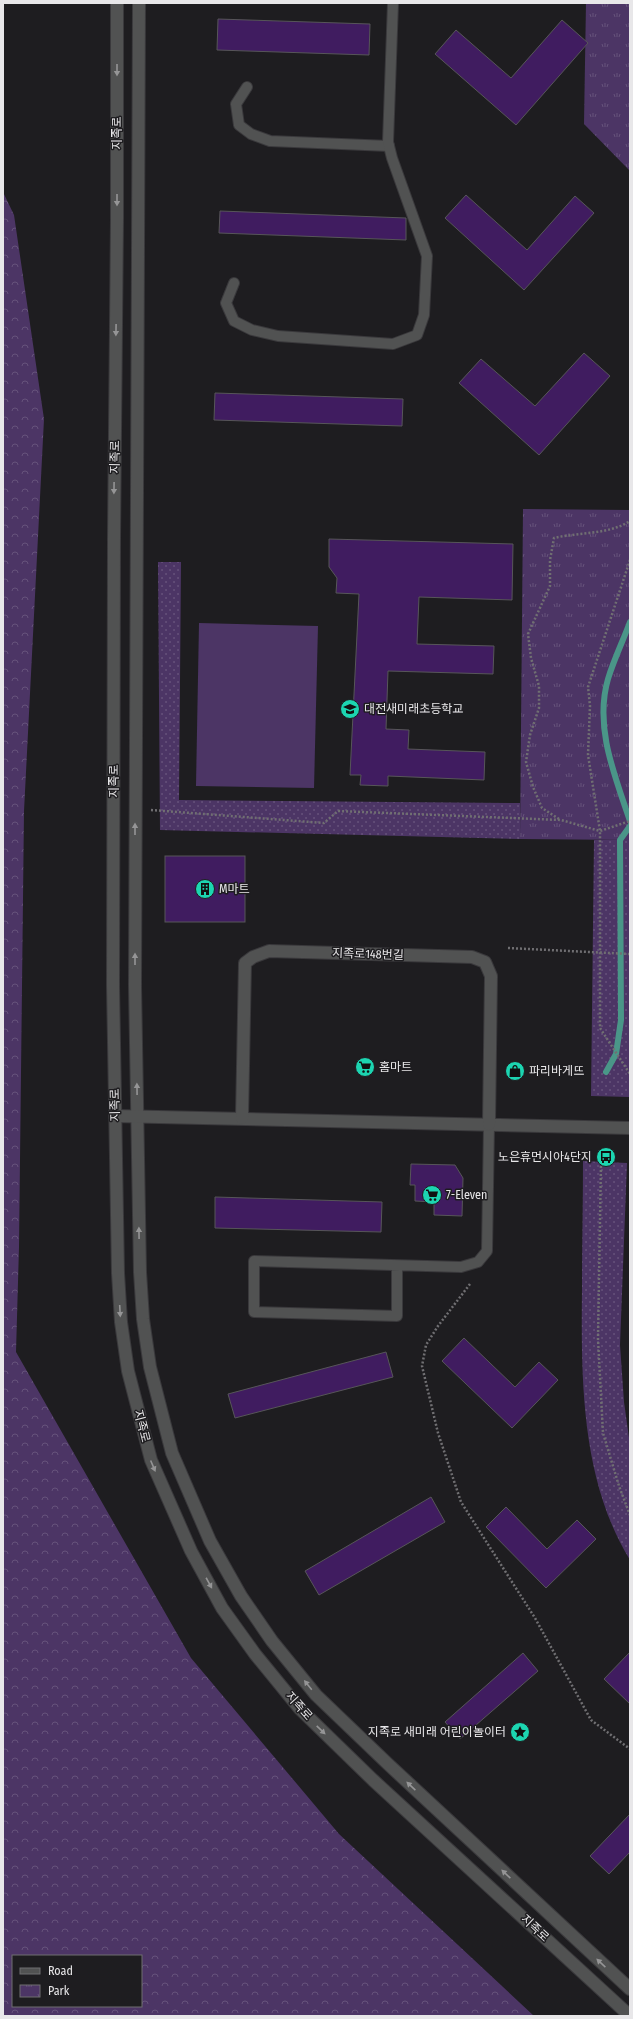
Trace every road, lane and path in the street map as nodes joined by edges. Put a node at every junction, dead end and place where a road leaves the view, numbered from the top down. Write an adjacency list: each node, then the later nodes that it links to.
1 (117, 3): 17 (street, 지족로, one-way to 17)
2 (139, 3): 18 (street, 지족로, one-way to 2)
3 (393, 3): 5 (lane)
4 (247, 87): 5 (lane)
5 (389, 146): 6 (lane)
6 (234, 283)
7 (630, 521): 10 (path)
8 (630, 560): 12 (path)
9 (148, 810): 10 (path)
10 (561, 820): 12 (path)
11 (630, 821): 12 (path)
12 (600, 831): 14 (path)
13 (508, 948): 14 (path)
14 (600, 952): 15 (path); 16 (path)
15 (630, 954)
16 (630, 1074)
17 (115, 1116): 18 (street); 28 (street, 지족로, one-way to 28)
18 (137, 1116): 19 (street); 27 (street, 지족로, one-way to 18)
19 (242, 1118): 20 (street); 20 (street, 지족로148번길)
20 (489, 1124): 21 (street); 23 (lane)
21 (630, 1128)
22 (601, 1162): 25 (path)
23 (396, 1266): 23 (lane)
24 (470, 1284): 26 (path)
25 (630, 1515)
26 (630, 1750)
27 (630, 1989)
28 (630, 2016)

